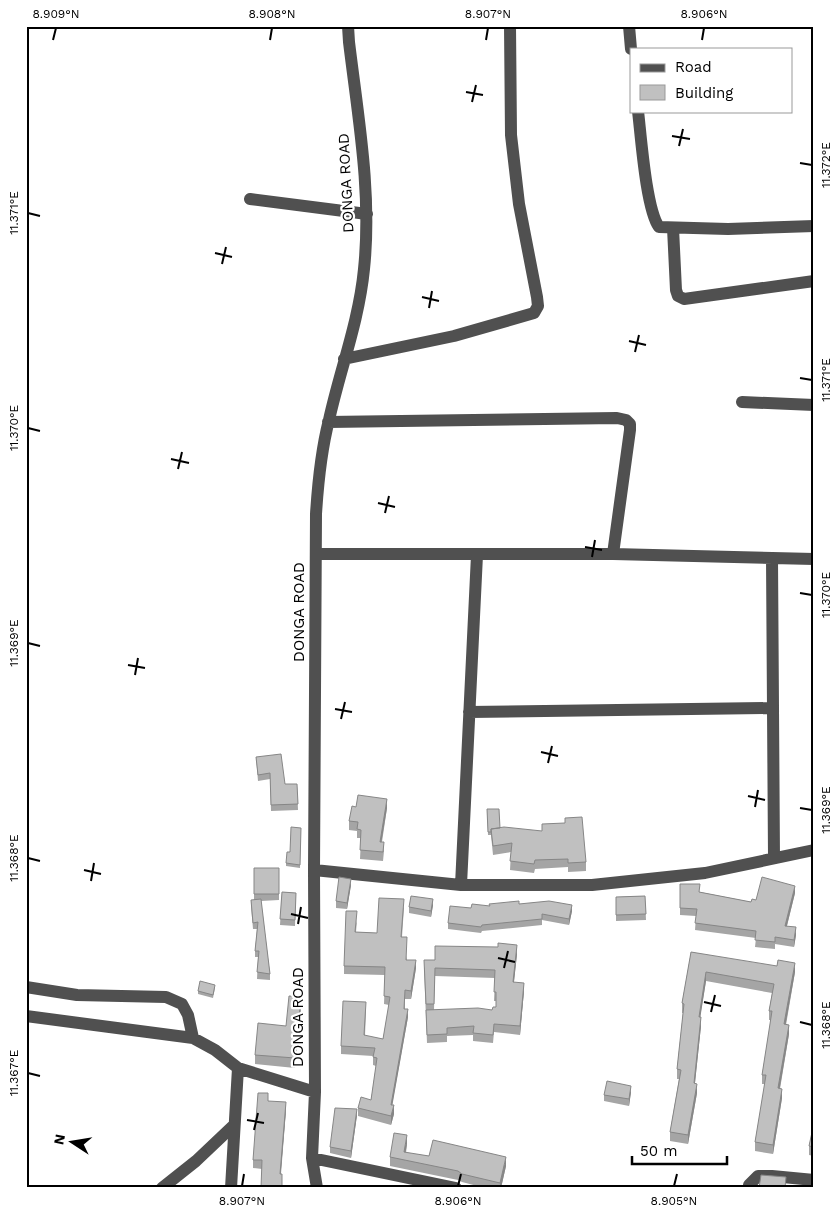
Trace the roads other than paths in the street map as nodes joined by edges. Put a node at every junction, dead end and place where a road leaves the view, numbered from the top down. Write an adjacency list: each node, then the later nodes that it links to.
1 (343, 26): 5 (street)
2 (348, 26): 5 (street)
3 (510, 26): 13 (street)
4 (629, 26): 6 (street)
5 (348, 42): 9 (street, DONGA ROAD)
6 (631, 48)
7 (638, 112): 11 (street)
8 (250, 199): 9 (street)
9 (367, 214): 13 (street, DONGA ROAD)
10 (814, 226): 11 (street)
11 (673, 228): 12 (street)
12 (814, 282)
13 (344, 360): 16 (street, DONGA ROAD)
14 (742, 402): 15 (street)
15 (814, 405)
16 (328, 422): 17 (street, DONGA ROAD); 18 (street)
17 (316, 554): 19 (street); 26 (street, DONGA ROAD)
18 (613, 554): 19 (street); 20 (street)
19 (477, 555): 23 (street)
20 (772, 558): 21 (street); 22 (street)
21 (814, 559)
22 (773, 708): 23 (street); 25 (street)
23 (469, 712): 27 (street)
24 (814, 850): 25 (street)
25 (774, 858): 27 (street)
26 (314, 870): 27 (street); 32 (street, DONGA ROAD)
27 (460, 885)
28 (26, 987): 30 (street)
29 (26, 1016): 30 (street)
30 (193, 1038): 31 (street)
31 (238, 1068): 32 (street); 33 (street)
32 (315, 1092): 34 (street, DONGA ROAD)
33 (234, 1125): 36 (street); 37 (street)
34 (312, 1158): 38 (street, DONGA ROAD); 39 (street)
35 (814, 1180): 40 (street)
36 (162, 1188)
37 (231, 1188)
38 (317, 1188)
39 (456, 1188)
40 (748, 1188)

